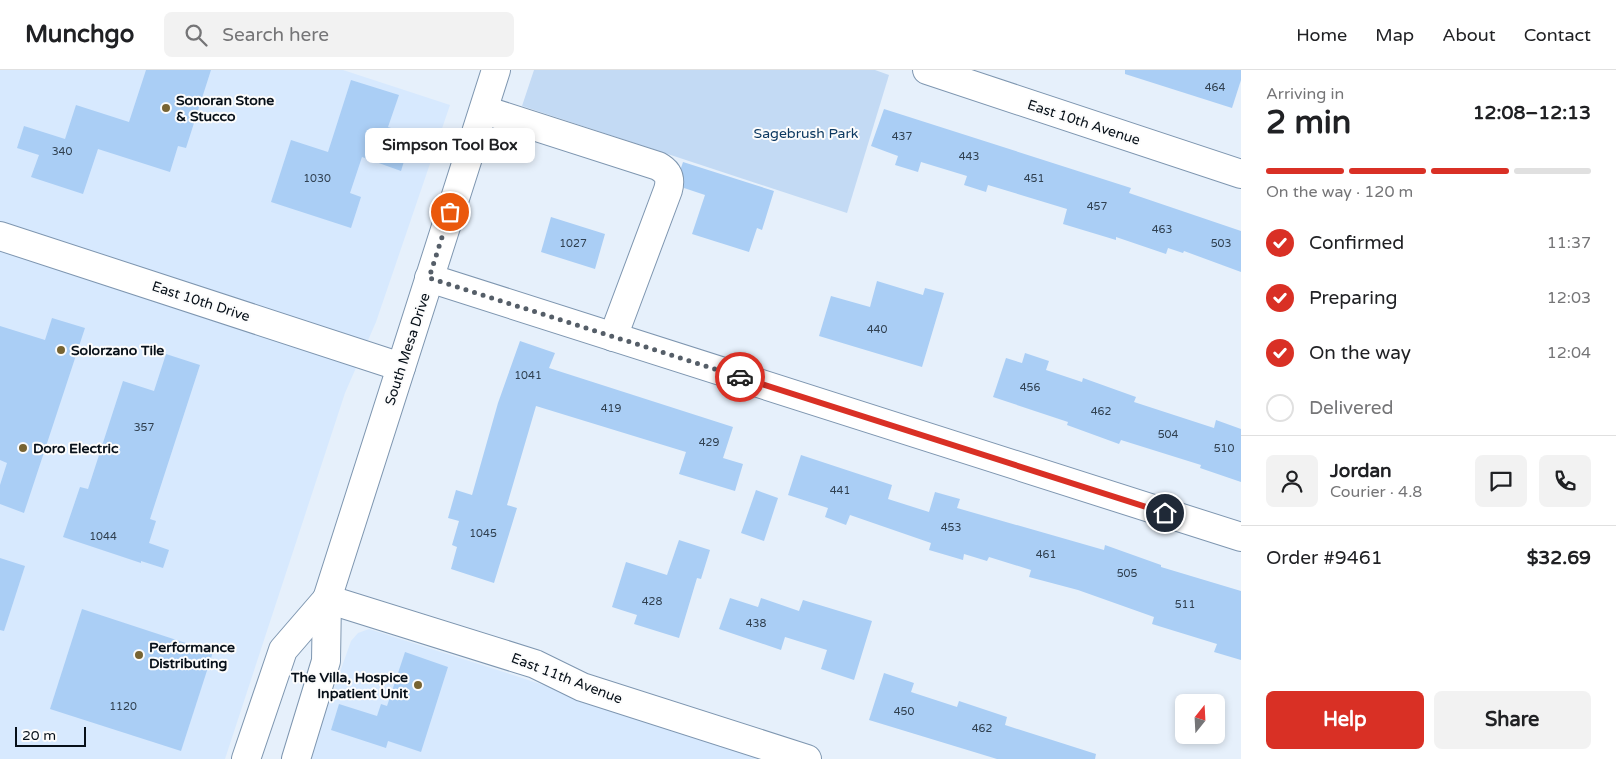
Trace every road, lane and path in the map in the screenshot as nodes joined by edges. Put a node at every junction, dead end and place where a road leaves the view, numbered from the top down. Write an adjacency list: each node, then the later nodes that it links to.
1 (496, 70): 3 (street, South Mesa Drive)
2 (927, 70): 4 (street, East 10th Avenue)
3 (484, 110): 6 (street, South Mesa Drive); 7 (street)
4 (1241, 174)
5 (0, 236): 8 (street, East 10th Drive)
6 (429, 278): 7 (street); 8 (street, South Mesa Drive)
7 (613, 337): 9 (street)
8 (401, 367): 10 (street, South Mesa Drive)
9 (1241, 537)
10 (326, 599): 11 (street, South Mesa Drive); 12 (street, South Mesa Drive); 13 (street, East 11th Avenue)
11 (246, 759)
12 (296, 759)
13 (807, 759)

